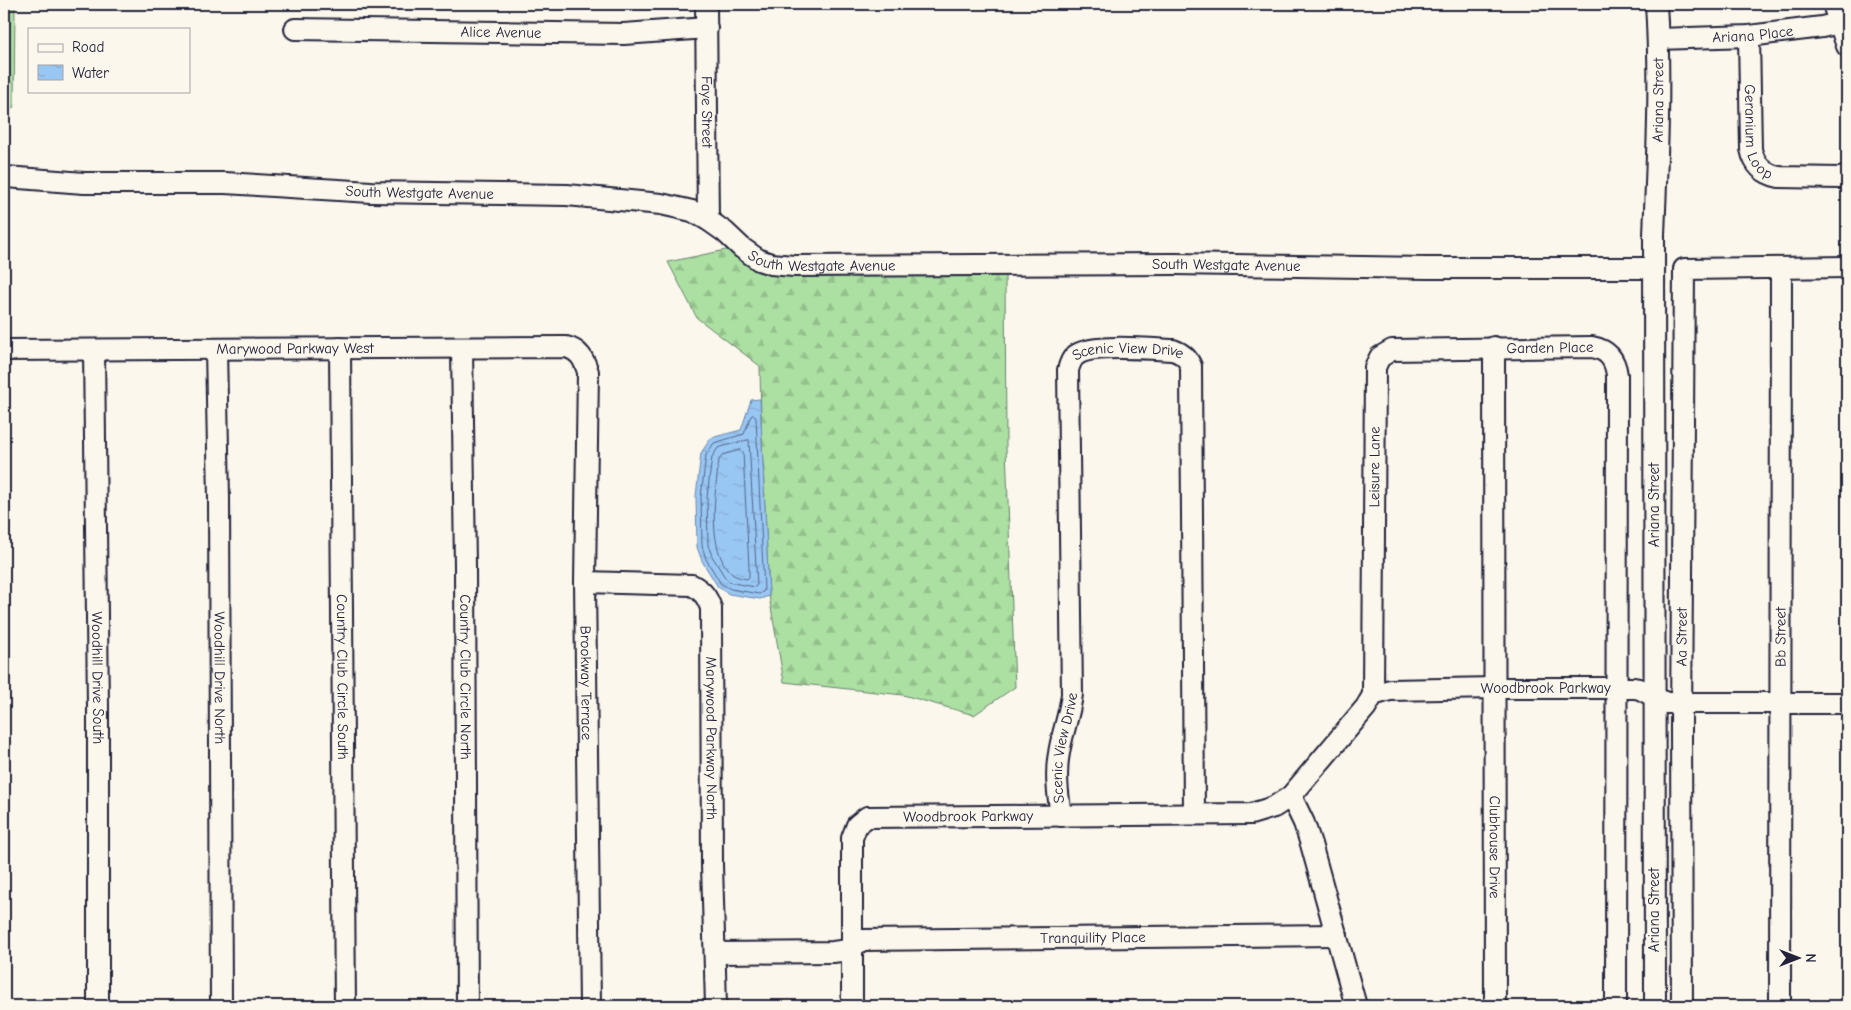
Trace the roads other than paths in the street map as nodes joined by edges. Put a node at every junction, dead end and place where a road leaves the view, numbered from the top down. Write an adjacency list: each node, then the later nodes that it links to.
1 (706, 4): 4 (street, Faye Street)
2 (1656, 4): 7 (street, Ariana Street)
3 (1840, 16): 6 (street, Ariana Place); 8 (street)
4 (707, 28): 5 (street, Alice Avenue); 11 (street, Faye Street)
5 (295, 29)
6 (1749, 36): 7 (street, Ariana Place); 10 (street, Geranium Loop)
7 (1658, 39): 13 (street, Ariana Street)
8 (1847, 46)
9 (6, 176): 11 (street, South Westgate Avenue)
10 (1847, 176)
11 (708, 220): 13 (street, South Westgate Avenue)
12 (1847, 267): 14 (street)
13 (1654, 268): 26 (street, Ariana Street)
14 (1782, 268): 27 (street, Aa Street); 29 (street, Bb Street)
15 (1494, 347): 23 (street, Garden Place); 24 (street, Garden Place); 25 (street, Leisure Lane)
16 (340, 348): 17 (street, Marywood Parkway West); 18 (street, Marywood Parkway West); 38 (street, Country Club Circle South)
17 (462, 348): 21 (street, Marywood Parkway West); 39 (street, Country Club Circle North)
18 (216, 349): 20 (street, Marywood Parkway West); 37 (street, Woodhill Drive North)
19 (4, 350): 20 (street, Marywood Parkway West)
20 (94, 350): 36 (street, Woodhill Drive South)
21 (583, 359): 22 (street, Brookway Terrace)
22 (585, 582): 35 (street, Marywood Parkway North); 40 (street, Brookway Terrace)
23 (1495, 688): 24 (street, Woodbrook Parkway); 25 (street, Woodbrook Parkway); 44 (street, Clubhouse Drive)
24 (1616, 688): 26 (street, Woodbrook Parkway); 45 (street)
25 (1373, 695): 30 (street, Woodbrook Parkway)
26 (1654, 696): 27 (street, Woodbrook Parkway); 46 (street, Ariana Street)
27 (1683, 702): 29 (street, Woodbrook Parkway); 47 (street, Aa Street)
28 (1847, 703): 29 (street, Woodbrook Parkway)
29 (1781, 704): 48 (street, Bb Street)
30 (1291, 796): 31 (street, Woodbrook Parkway); 33 (street)
31 (1194, 813): 32 (street, Woodbrook Parkway); 32 (street, Scenic View Drive)
32 (1061, 816): 34 (street, Woodbrook Parkway)
33 (1337, 935): 34 (street, Tranquility Place); 43 (street)
34 (852, 947): 35 (street); 42 (street, Woodbrook Parkway)
35 (715, 953): 41 (street, Marywood Parkway North)
36 (98, 1006)
37 (221, 1006)
38 (345, 1006)
39 (467, 1006)
40 (590, 1006)
41 (716, 1006)
42 (852, 1006)
43 (1356, 1006)
44 (1495, 1006)
45 (1616, 1006)
46 (1655, 1006)
47 (1682, 1006)
48 (1780, 1006)

